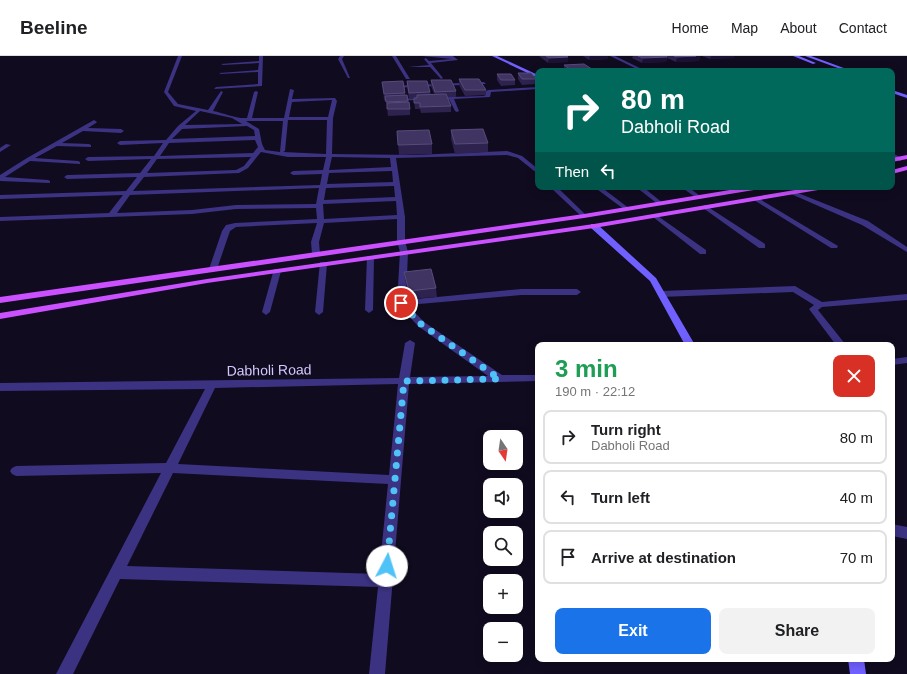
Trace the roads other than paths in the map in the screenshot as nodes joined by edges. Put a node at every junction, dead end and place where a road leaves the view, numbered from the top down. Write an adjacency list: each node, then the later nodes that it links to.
1 (180, 56): 49 (street)
2 (261, 56): 10 (street)
3 (342, 56): 22 (street)
4 (394, 56): 30 (street)
5 (424, 56): 11 (street); 11 (street)
6 (494, 56): 21 (street)
7 (612, 56): 16 (street)
8 (795, 56): 17 (street)
9 (807, 56): 18 (street)
10 (261, 62): 12 (street); 19 (street)
11 (428, 62): 14 (street)
12 (222, 64)
13 (410, 67): 14 (street)
14 (432, 67): 15 (street); 23 (street)
15 (440, 68)
16 (638, 68)
17 (828, 68)
18 (841, 68)
19 (261, 71): 20 (street); 26 (street)
20 (221, 73)
21 (535, 76)
22 (349, 77)
23 (441, 78)
24 (426, 79): 29 (street)
25 (450, 79): 28 (street)
26 (261, 80): 27 (street); 33 (street)
27 (218, 82)
28 (452, 84): 29 (street); 36 (street); 43 (street)
29 (428, 85): 30 (street); 44 (street)
30 (406, 86): 31 (street); 46 (street)
31 (384, 87)
32 (895, 87): 37 (street)
33 (216, 88)
34 (535, 88): 36 (street)
35 (292, 90): 47 (street)
36 (488, 91): 43 (street)
37 (907, 91)
38 (221, 92): 50 (street)
39 (256, 92): 54 (street)
40 (895, 92): 41 (street)
41 (907, 97)
42 (451, 98): 43 (street); 44 (street); 48 (street)
43 (459, 98)
44 (432, 99): 46 (street)
45 (386, 100): 46 (street)
46 (408, 100)
47 (289, 101): 51 (street); 52 (street)
48 (457, 110)
49 (198, 111): 50 (street); 55 (street)
50 (209, 113): 54 (street)
51 (330, 118): 52 (street); 68 (street)
52 (286, 119): 54 (street); 66 (street)
53 (94, 122): 56 (street)
54 (248, 122): 55 (street); 58 (street)
55 (180, 127): 59 (street)
56 (82, 129): 57 (street); 61 (street)
57 (121, 131)
58 (258, 138): 59 (street); 64 (street)
59 (168, 141): 60 (street); 70 (street)
60 (120, 143)
61 (57, 144): 63 (street); 74 (street)
62 (8, 145): 65 (street)
63 (89, 146)
64 (260, 147): 67 (street); 68 (street)
65 (0, 150)
66 (282, 151)
67 (255, 155): 70 (street); 84 (street)
68 (329, 156): 71 (street); 81 (street)
69 (895, 156): 73 (street)
70 (156, 157): 75 (street); 84 (street)
71 (393, 157): 79 (street); 80 (street)
72 (907, 157): 73 (main road)
73 (900, 159): 76 (main road)
74 (29, 160): 77 (street); 86 (street)
75 (88, 160)
76 (895, 160)
77 (78, 163)
78 (907, 168): 82 (main road)
79 (395, 169): 81 (street); 88 (street)
80 (535, 169)
81 (326, 171): 83 (street); 89 (street)
82 (895, 171)
83 (293, 173)
84 (142, 176): 85 (street); 97 (street)
85 (67, 177)
86 (0, 179): 87 (street)
87 (48, 182)
88 (397, 184): 89 (street); 100 (street)
89 (323, 187): 97 (street); 102 (street)
90 (557, 190): 107 (street)
91 (601, 190): 105 (street)
92 (643, 190): 103 (street)
93 (688, 190): 99 (street)
94 (744, 190): 99 (main road)
95 (805, 190): 96 (main road)
96 (793, 192): 101 (main road); 116 (street)
97 (128, 194): 98 (street); 106 (street)
98 (0, 197)
99 (700, 198): 103 (main road)
100 (399, 199): 102 (street); 109 (street)
101 (756, 199): 104 (main road); 115 (street)
102 (320, 204): 106 (street); 111 (street)
103 (661, 204): 105 (main road)
104 (705, 208): 108 (main road); 114 (street)
105 (627, 209): 107 (main road)
106 (112, 214): 110 (street)
107 (584, 216): 113 (main road)
108 (655, 216): 112 (main road); 118 (street)
109 (401, 217): 111 (street); 113 (street)
110 (0, 219)
111 (321, 222): 119 (street); 122 (street)
112 (594, 226): 117 (main road); 125 (street)
113 (401, 241): 117 (street); 119 (main road)
114 (762, 246)
115 (834, 246)
116 (907, 250)
117 (404, 252): 120 (main road); 128 (street)
118 (703, 252)
119 (316, 254): 122 (main road)
120 (370, 258): 121 (main road); 130 (street)
121 (323, 264): 123 (main road); 132 (street)
122 (213, 269): 127 (main road)
123 (277, 271): 131 (street); 133 (main road)
124 (577, 292): 128 (street)
125 (661, 294): 129 (street); 134 (street)
126 (907, 297): 129 (street)
127 (0, 300)
128 (401, 303): 140 (street)
129 (820, 305): 135 (street)
130 (369, 310)
131 (266, 312)
132 (319, 312)
133 (0, 316)
134 (688, 342)
135 (839, 342)
136 (410, 343): 141 (street)
137 (907, 360): 138 (street)
138 (895, 362)
139 (535, 378): 140 (street, Dabholi Road)
140 (500, 379): 141 (street, Dabholi Road)
141 (404, 381): 142 (street, Dabholi Road); 146 (street)
142 (212, 385): 143 (street, Dabholi Road); 144 (street)
143 (0, 387)
144 (170, 468): 145 (street); 146 (street); 149 (street)
145 (16, 471)
146 (395, 480): 150 (street)
147 (895, 531): 148 (street)
148 (907, 533)
149 (116, 572): 150 (street); 152 (street)
150 (386, 580): 153 (street)
151 (856, 662): 154 (street)
152 (64, 674)
153 (377, 674)
154 (858, 674)

